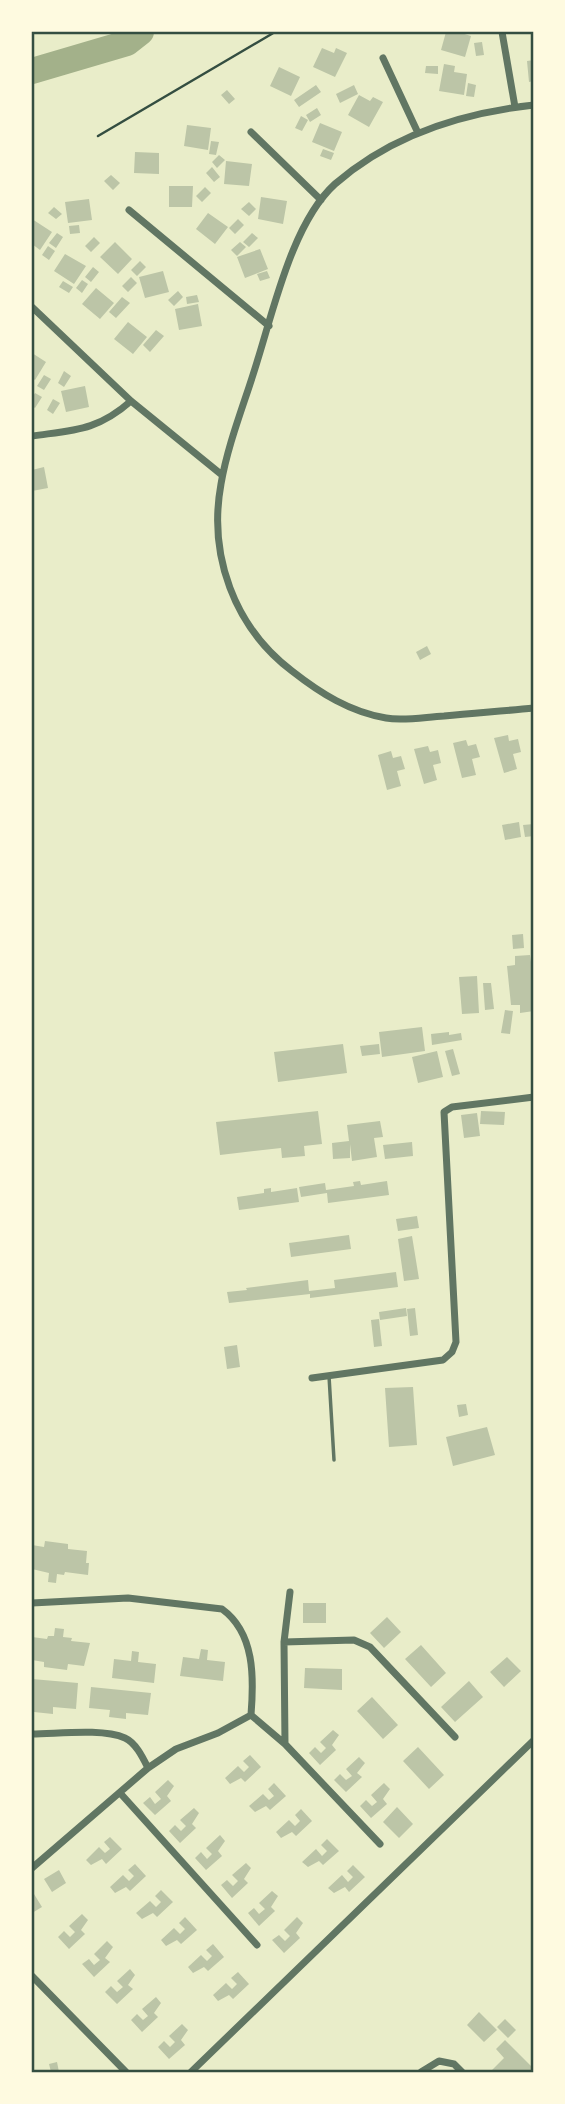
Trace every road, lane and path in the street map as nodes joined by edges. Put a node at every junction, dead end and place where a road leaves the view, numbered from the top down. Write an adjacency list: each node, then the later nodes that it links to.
1 (275, 32): 8 (path)
2 (502, 32): 5 (street)
3 (383, 58): 7 (street)
4 (534, 105): 5 (street)
5 (515, 107): 7 (street)
6 (251, 132): 9 (street)
7 (418, 133): 9 (street)
8 (98, 136)
9 (321, 200): 12 (street)
10 (129, 210): 12 (street)
11 (32, 307): 13 (street)
12 (269, 326): 15 (street)
13 (131, 401): 14 (street); 15 (street)
14 (32, 436)
15 (222, 475): 16 (street)
16 (534, 708)
17 (534, 1097): 18 (street)
18 (329, 1376): 19 (street); 20 (lane)
19 (313, 1378)
20 (334, 1460)
21 (290, 1592): 23 (street)
22 (32, 1603): 24 (street)
23 (284, 1642): 26 (street); 28 (street)
24 (251, 1716): 28 (street); 29 (street)
25 (32, 1734): 29 (street)
26 (456, 1737)
27 (534, 1740): 37 (street)
28 (285, 1744): 31 (street)
29 (148, 1768): 30 (street)
30 (121, 1794): 32 (street); 33 (street)
31 (380, 1844)
32 (32, 1868)
33 (257, 1945)
34 (32, 1976): 35 (street)
35 (36, 1984): 36 (street)
36 (126, 2073)
37 (191, 2073)
38 (421, 2073): 39 (street)
39 (462, 2073)

